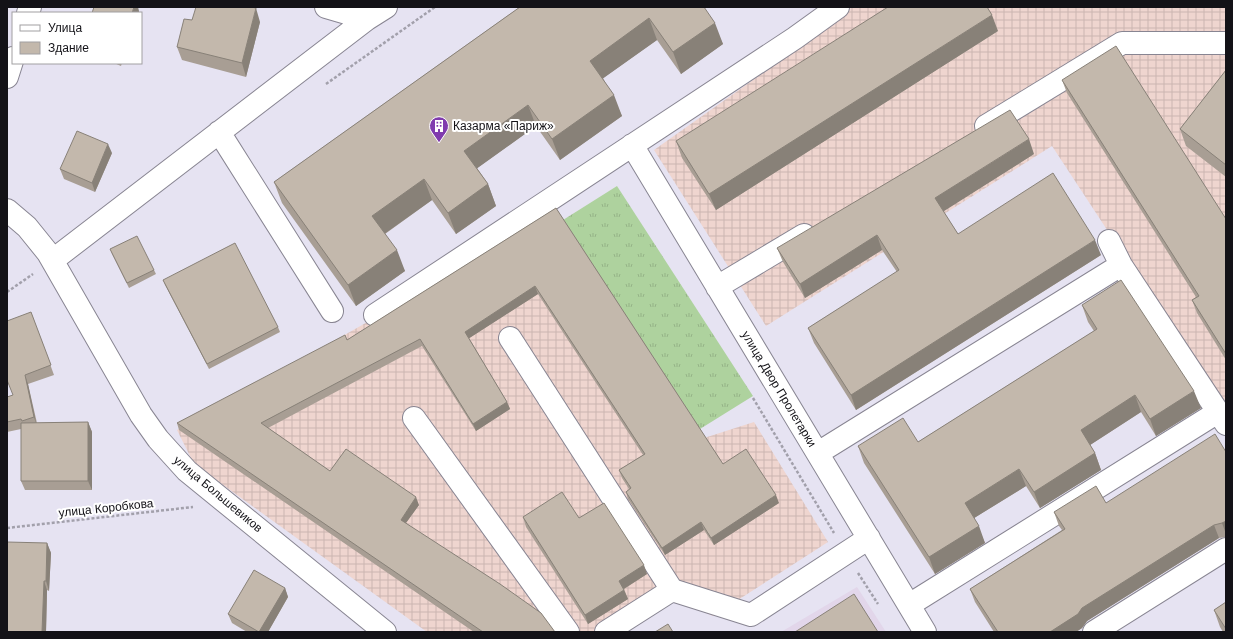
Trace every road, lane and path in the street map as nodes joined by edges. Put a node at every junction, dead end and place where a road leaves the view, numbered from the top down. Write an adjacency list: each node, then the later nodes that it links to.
1 (326, 7): 5 (street)
2 (386, 7): 5 (street)
3 (434, 7): 9 (path)
4 (838, 7): 12 (street)
5 (367, 20): 10 (street)
6 (1226, 43): 11 (street)
7 (12, 61): 8 (street)
8 (7, 76)
9 (320, 88)
10 (219, 132): 16 (street); 20 (street)
11 (968, 137)
12 (632, 145): 18 (street, улица Двор Пролетарки); 21 (street)
13 (7, 210): 16 (street, улица Большевиков)
14 (819, 226): 18 (street)
15 (1109, 241): 17 (street)
16 (53, 260): 19 (path); 32 (street, улица Большевиков)
17 (1121, 265): 24 (street); 25 (street)
18 (717, 286): 25 (street, улица Двор Пролетарки)
19 (7, 292)
20 (332, 311)
21 (375, 315)
22 (510, 338): 30 (street)
23 (414, 418): 33 (street)
24 (1222, 418): 31 (street)
25 (817, 452): 28 (street, улица Двор Пролетарки)
26 (200, 507): 27 (path, улица Коробкова)
27 (7, 528)
28 (869, 538): 30 (street); 31 (street, улица Двор Пролетарки)
29 (1226, 549): 36 (street)
30 (672, 590): 34 (street)
31 (909, 604): 35 (street, улица Двор Пролетарки)
32 (385, 632)
33 (568, 632)
34 (606, 632)
35 (925, 632)
36 (1094, 632)

